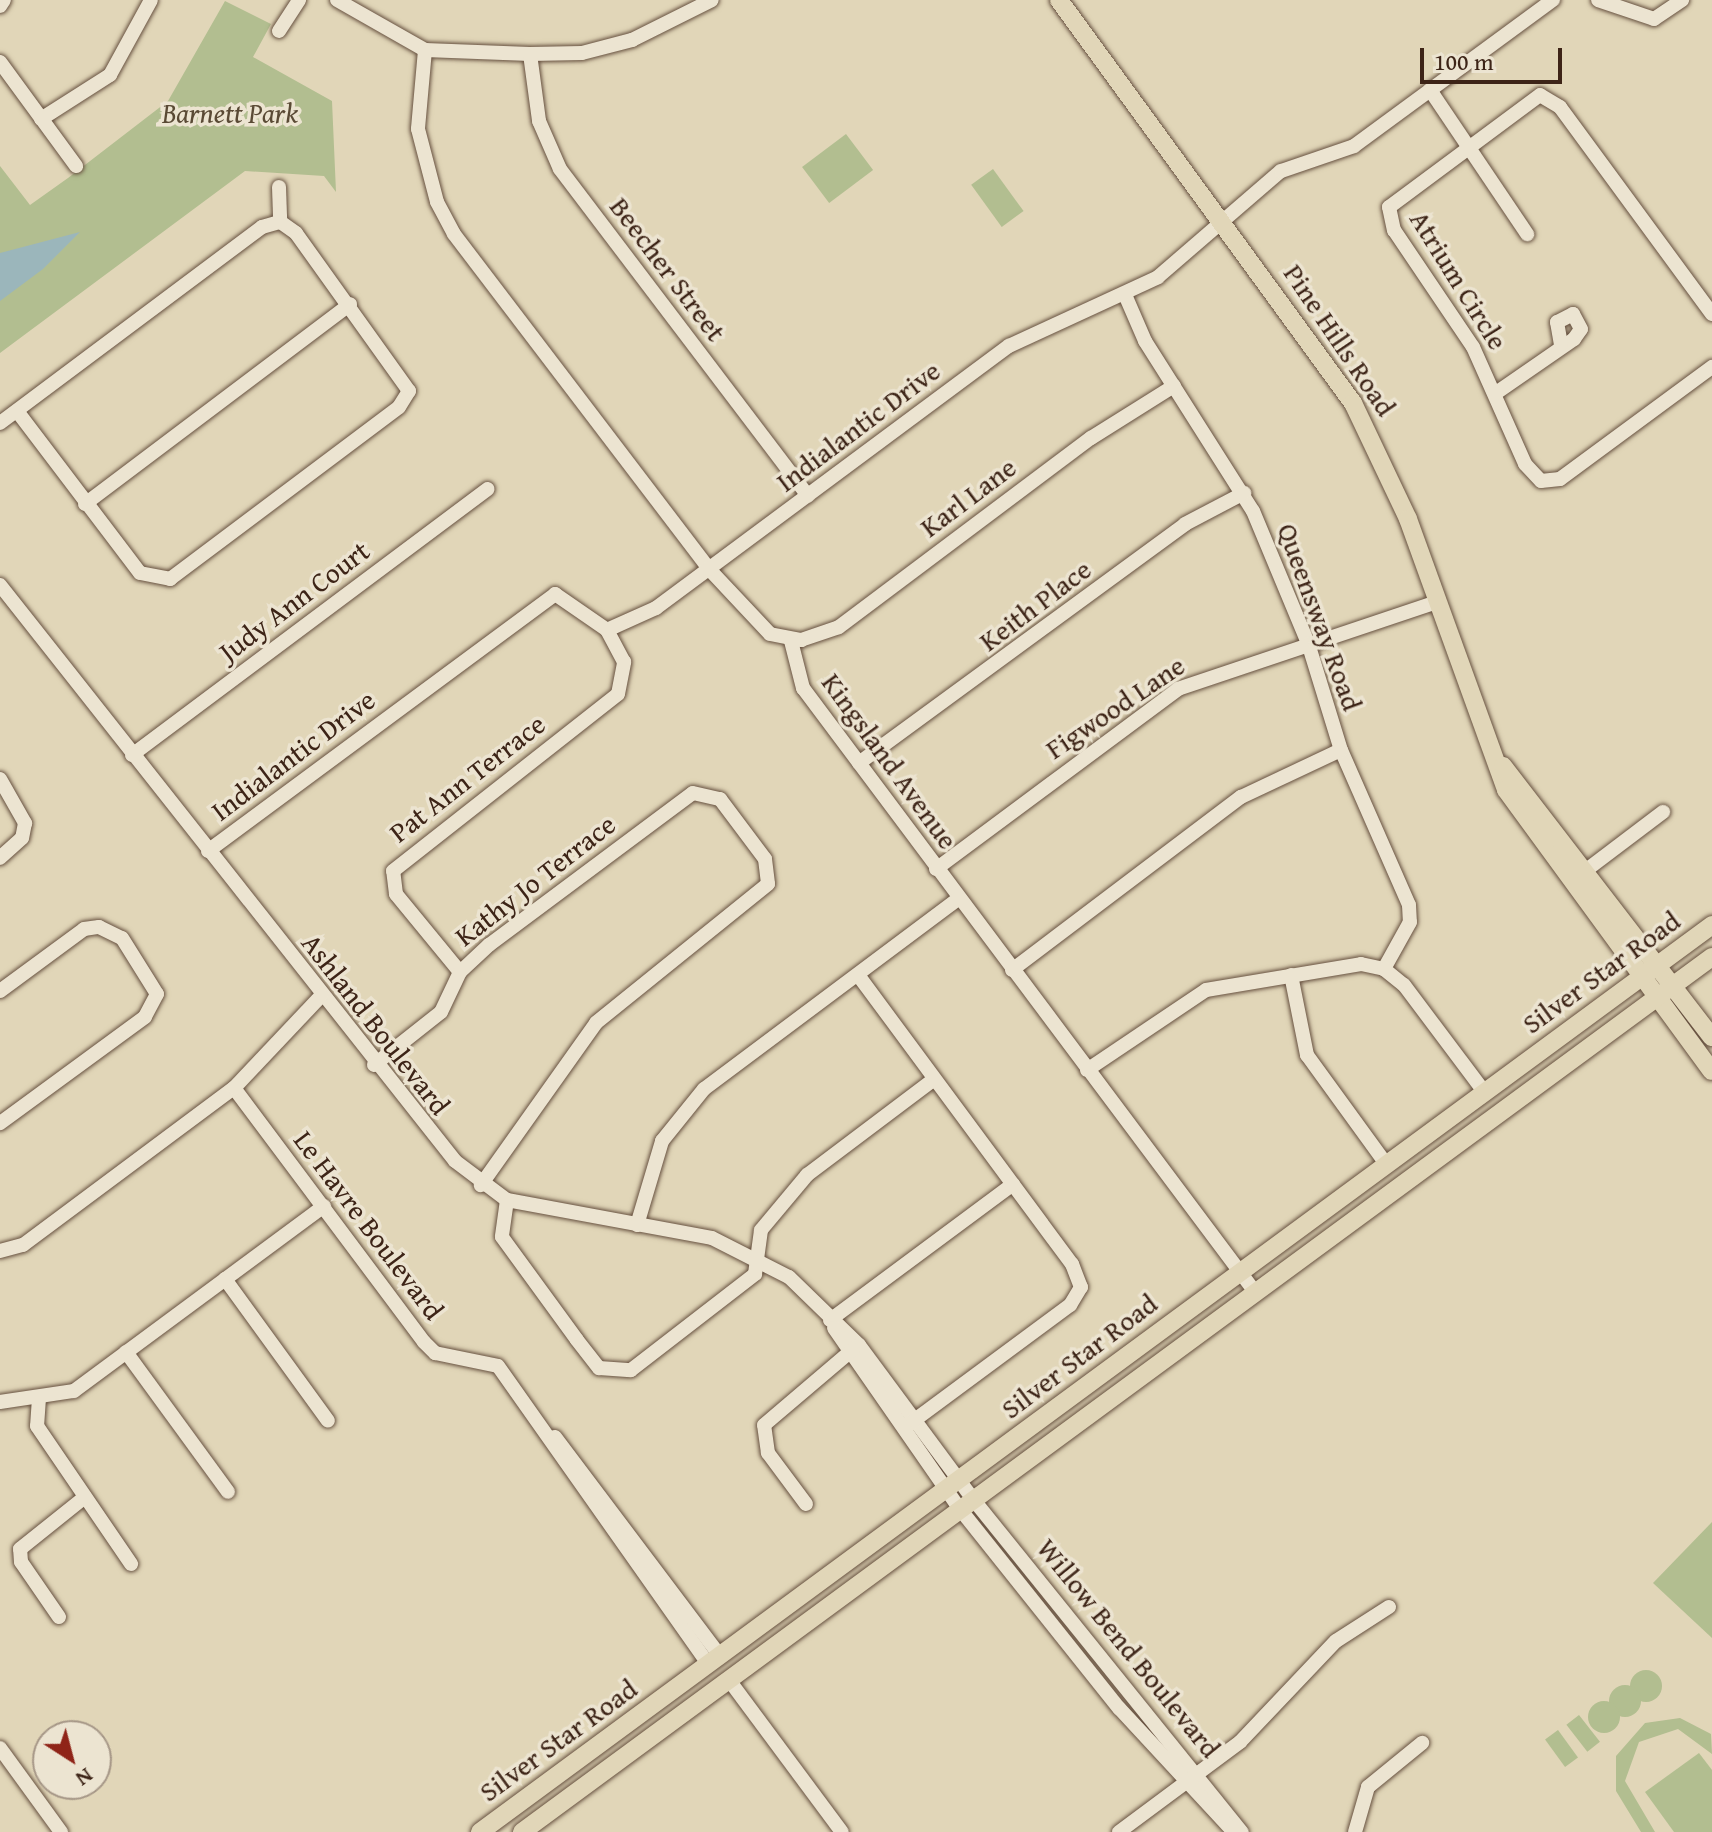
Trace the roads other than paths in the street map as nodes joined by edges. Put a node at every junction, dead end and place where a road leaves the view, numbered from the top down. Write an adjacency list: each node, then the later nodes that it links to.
1 (4, 0): 10 (street)
2 (151, 0): 16 (street)
3 (299, 0): 11 (street)
4 (337, 0): 12 (street)
5 (712, 0): 13 (street)
6 (1059, 0): 21 (main road, Pine Hills Road)
7 (1553, 0): 15 (street, Indialantic Drive)
8 (1598, 0): 9 (street)
9 (1682, 0)
10 (0, 6)
11 (279, 31)
12 (425, 50): 13 (street); 36 (street)
13 (530, 54): 34 (street, Beecher Street)
14 (0, 62): 16 (street)
15 (1430, 90): 17 (street); 21 (street, Indialantic Drive)
16 (41, 119): 18 (street)
17 (1467, 145): 22 (street); 25 (street, Atrium Circle); 29 (street, Atrium Circle)
18 (76, 166)
19 (279, 187): 20 (street)
20 (280, 222): 24 (street); 30 (street)
21 (1224, 222): 23 (street, Indialantic Drive); 38 (main road, Pine Hills Road)
22 (1527, 234)
23 (1126, 297): 28 (street, Queensway Road); 34 (street, Indialantic Drive)
24 (350, 304): 35 (street); 35 (street)
25 (1712, 314)
26 (1561, 344): 29 (street)
27 (1712, 367): 29 (street, Atrium Circle)
28 (1174, 386): 33 (street, Queensway Road); 40 (street, Karl Lane)
29 (1496, 393)
30 (17, 411): 31 (street); 35 (street)
31 (0, 423)
32 (488, 489): 44 (street, Judy Ann Court)
33 (1244, 493): 41 (street, Queensway Road); 45 (street, Keith Place)
34 (808, 496): 36 (street, Indialantic Drive)
35 (85, 504)
36 (709, 569): 39 (street, Indialantic Drive); 40 (street)
37 (0, 585): 44 (street, Ashland Boulevard)
38 (1436, 602): 41 (street, Figwood Lane); 43 (main road, Pine Hills Road)
39 (607, 630): 48 (street, Indialantic Drive); 58 (street, Pat Ann Terrace)
40 (791, 641): 45 (street, Kingsland Avenue)
41 (1308, 643): 42 (street, Queensway Road); 50 (street, Figwood Lane)
42 (1341, 750): 56 (street, Queensway Road); 57 (street)
43 (1493, 754): 51 (main road, Pine Hills Road); 61 (main road, Pine Hills Road)
44 (132, 755): 48 (street, Ashland Boulevard)
45 (859, 763): 50 (street, Kingsland Avenue)
46 (0, 779): 49 (street)
47 (1663, 812): 51 (street)
48 (208, 851): 64 (street, Ashland Boulevard)
49 (0, 858)
50 (936, 869): 52 (street, Kingsland Avenue)
51 (1585, 871): 55 (main road, Pine Hills Road)
52 (958, 899): 57 (street, Kingsland Avenue); 59 (street)
53 (1712, 925): 55 (main road, Silver Star Road)
54 (1712, 957): 62 (main road, Silver Star Road)
55 (1657, 965): 61 (main road, Silver Star Road); 62 (main road, Pine Hills Road)
56 (1384, 969): 60 (street); 73 (street)
57 (1012, 970): 69 (street, Kingsland Avenue)
58 (460, 972): 68 (street, Kathy Jo Terrace); 78 (street, Kathy Jo Terrace)
59 (858, 975): 71 (street); 81 (street)
60 (1291, 975): 69 (street); 76 (street)
61 (1639, 978): 65 (main road, Pine Hills Road); 66 (main road, Silver Star Road)
62 (1673, 986): 65 (main road, Silver Star Road); 67 (main road, Pine Hills Road)
63 (0, 991): 74 (street)
64 (321, 996): 68 (street, Ashland Boulevard); 72 (street)
65 (1655, 998): 70 (main road, Pine Hills Road); 75 (main road, Silver Star Road)
66 (1580, 1022): 73 (main road, Silver Star Road); 75 (main road)
67 (1712, 1037)
68 (374, 1065): 78 (street, Ashland Boulevard)
69 (1087, 1070): 84 (street, Kingsland Avenue)
70 (1712, 1071)
71 (933, 1080): 77 (street); 83 (street)
72 (234, 1088): 80 (street, Le Havre Boulevard); 82 (street)
73 (1485, 1093): 76 (main road, Silver Star Road)
74 (0, 1123)
75 (1470, 1134): 86 (main road, Silver Star Road)
76 (1387, 1165): 84 (main road, Silver Star Road)
77 (1013, 1184): 87 (street); 93 (street)
78 (481, 1185): 79 (street, Ashland Boulevard)
79 (507, 1200): 81 (street, Ashland Boulevard); 83 (street)
80 (324, 1206): 85 (street); 105 (street, Le Havre Boulevard)
81 (637, 1225): 83 (street, Ashland Boulevard)
82 (0, 1251)
83 (754, 1253): 87 (street, Ashland Boulevard)
84 (1240, 1272): 86 (street, Kingsland Avenue); 96 (main road, Silver Star Road)
85 (225, 1279): 89 (street); 94 (street)
86 (1255, 1292): 100 (main road, Silver Star Road)
87 (830, 1320): 88 (street, Ashland Boulevard); 90 (street, Ashland Boulevard)
88 (859, 1345): 90 (street); 93 (street, Ashland Boulevard)
89 (126, 1352): 91 (street); 97 (street)
90 (847, 1355): 95 (street, Ashland Boulevard); 99 (street)
91 (39, 1398): 92 (street); 98 (street)
92 (0, 1402)
93 (915, 1420): 95 (street); 96 (street, Ashland Boulevard)
94 (328, 1421)
95 (901, 1430): 96 (street, Ashland Boulevard)
96 (952, 1485): 100 (street, Ashland Boulevard); 101 (main road, Silver Star Road)
97 (228, 1492)
98 (85, 1497): 102 (street); 104 (street)
99 (806, 1504)
100 (966, 1504): 106 (main road, Silver Star Road); 111 (street, Willow Bend Boulevard)
101 (863, 1550): 105 (main road, Silver Star Road); 106 (main road)
102 (131, 1564)
103 (1389, 1607): 111 (street)
104 (59, 1617)
105 (714, 1660): 107 (main road, Silver Star Road); 110 (main road)
106 (729, 1680): 110 (main road, Silver Star Road); 116 (street)
107 (610, 1737): 113 (main road, Silver Star Road); 114 (main road)
108 (1422, 1743): 120 (street)
109 (0, 1748): 112 (street)
110 (621, 1759): 115 (main road, Silver Star Road)
111 (1194, 1777): 117 (street); 118 (street, Willow Bend Boulevard); 119 (street, Willow Bend Boulevard)
112 (61, 1832)
113 (480, 1832)
114 (499, 1832)
115 (522, 1832)
116 (842, 1832)
117 (1119, 1832)
118 (1234, 1832)
119 (1242, 1832)
120 (1355, 1832)

